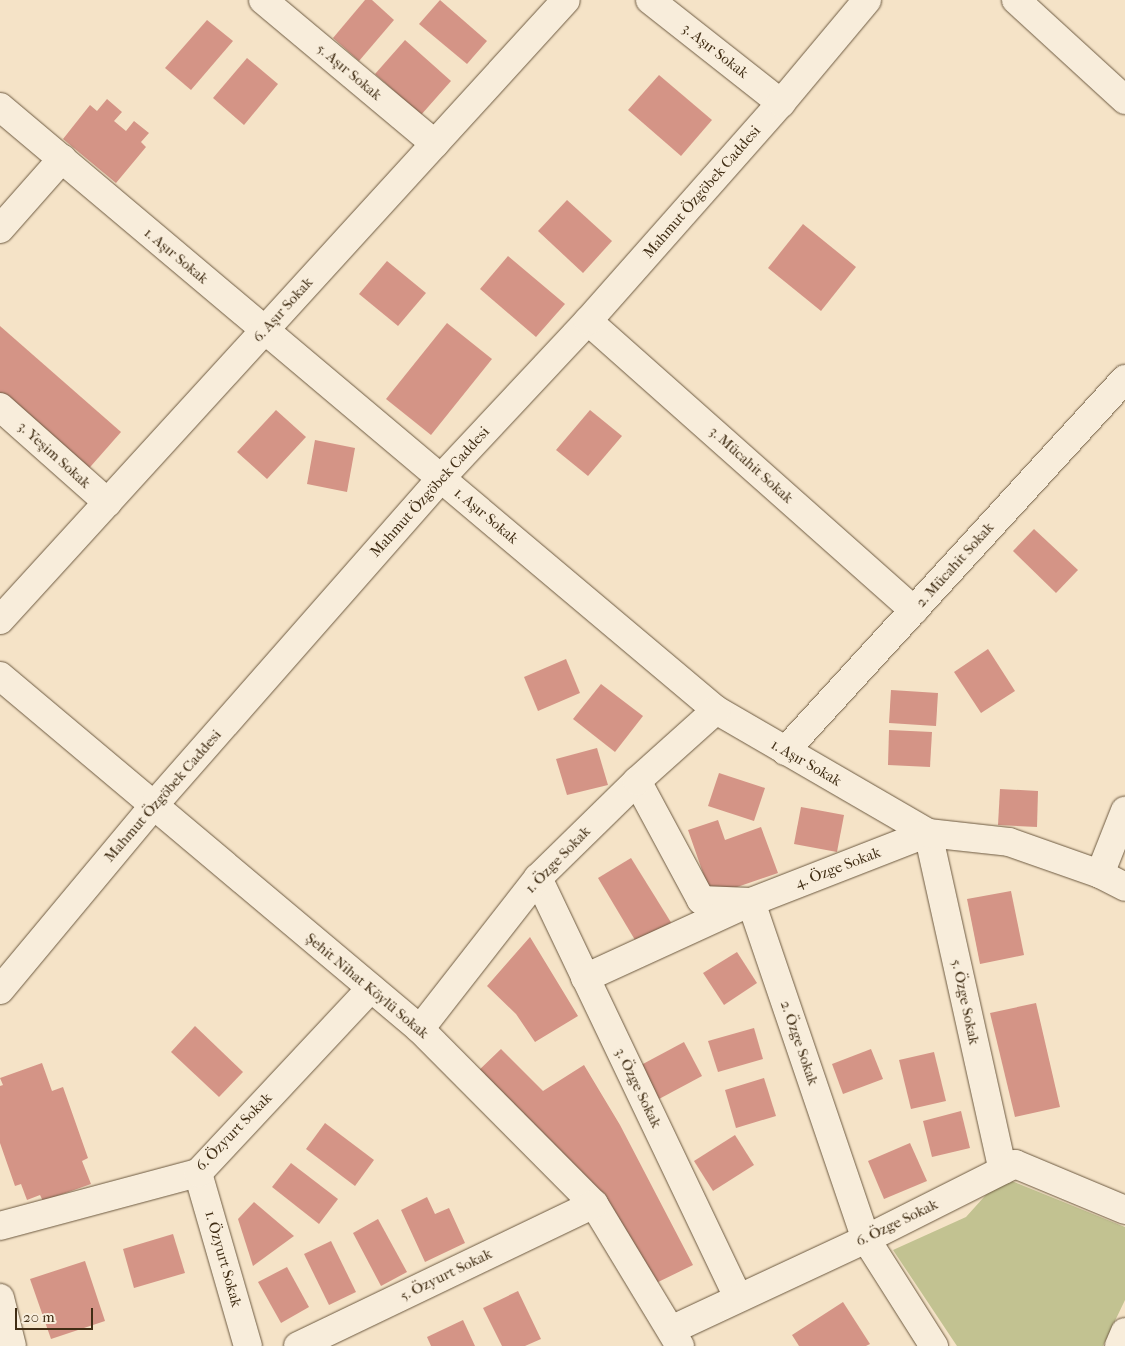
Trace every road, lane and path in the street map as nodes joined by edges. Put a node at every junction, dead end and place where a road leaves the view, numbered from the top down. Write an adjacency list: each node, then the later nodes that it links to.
1 (262, 0): 9 (street, 5. Aşır Sokak)
2 (566, 0): 9 (street, 6. Aşır Sokak)
3 (650, 0): 7 (street, 3. Aşır Sokak)
4 (867, 0): 7 (street, Mahmut Özgöbek Caddesi)
5 (1016, 0): 6 (street)
6 (1125, 100)
7 (781, 103): 12 (street, Mahmut Özgöbek Caddesi)
8 (0, 107): 10 (street, 1. Aşır Sokak)
9 (435, 144): 13 (street, 6. Aşır Sokak)
10 (62, 159): 11 (street); 13 (street, 1. Aşır Sokak)
11 (0, 230)
12 (588, 321): 16 (street, Mahmut Özgöbek Caddesi); 18 (street, 3. Mücahit Sokak)
13 (265, 330): 16 (street, 1. Aşır Sokak); 17 (street, 6. Aşır Sokak)
14 (1125, 379): 18 (street, 2. Mücahit Sokak)
15 (0, 407): 17 (street, 3. Yeşim Sokak)
16 (441, 478): 21 (street, 1. Aşır Sokak); 24 (street, Mahmut Özgöbek Caddesi)
17 (108, 503): 19 (street, 6. Aşır Sokak)
18 (914, 610): 22 (street, 2. Mücahit Sokak)
19 (0, 620)
20 (0, 676): 24 (street, Şehit Nihat Köylü Sokak)
21 (716, 710): 22 (street, 1. Aşır Sokak); 23 (street, 1. Özge Sokak)
22 (785, 751): 26 (street, 1. Aşır Sokak)
23 (636, 781): 28 (street, 1. Özge Sokak); 30 (street)
24 (154, 805): 32 (street, Şehit Nihat Köylü Sokak); 33 (street, Mahmut Özgöbek Caddesi)
25 (1125, 811): 27 (street)
26 (928, 833): 27 (street, 4. Özge Sokak); 30 (street, 4. Özge Sokak); 35 (street, 5. Özge Sokak)
27 (1100, 874): 29 (street, 4. Özge Sokak)
28 (538, 878): 31 (street, 3. Özge Sokak); 34 (street, 1. Özge Sokak)
29 (1125, 888)
30 (751, 902): 31 (street, 4. Özge Sokak); 40 (street, 2. Özge Sokak)
31 (585, 978): 42 (street, 3. Özge Sokak)
32 (371, 988): 34 (street, Şehit Nihat Köylü Sokak); 36 (street, 6. Özyurt Sokak)
33 (0, 990)
34 (420, 1029): 37 (street, Şehit Nihat Köylü Sokak)
35 (1002, 1170): 38 (street, 6. Özge Sokak); 40 (street, 6. Özge Sokak)
36 (198, 1173): 39 (street, 6. Özyurt Sokak); 46 (street, 1. Özyurt Sokak)
37 (594, 1204): 44 (street, Şehit Nihat Köylü Sokak); 47 (street, 5. Özyurt Sokak)
38 (1125, 1210)
39 (0, 1226)
40 (866, 1239): 42 (street, 6. Özge Sokak); 48 (street, 2. Özge Sokak)
41 (0, 1298): 45 (street)
42 (738, 1298): 44 (street, 6. Özge Sokak)
43 (1125, 1332): 49 (street)
44 (675, 1338)
45 (12, 1346)
46 (248, 1346)
47 (298, 1346)
48 (934, 1346)
49 (1119, 1346)

